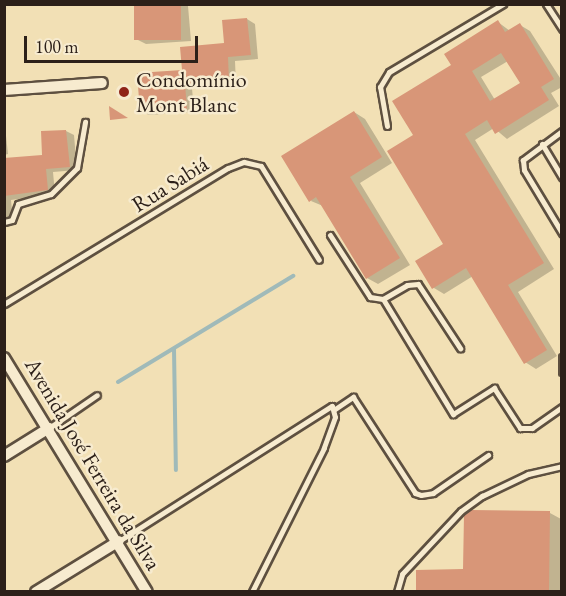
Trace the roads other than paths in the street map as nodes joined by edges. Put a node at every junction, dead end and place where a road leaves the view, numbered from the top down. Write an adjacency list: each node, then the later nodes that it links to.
1 (503, 4): 7 (lane)
2 (546, 4): 3 (lane)
3 (561, 29)
4 (102, 82): 5 (street)
5 (4, 90)
6 (85, 122): 11 (lane)
7 (387, 126)
8 (561, 131): 9 (lane)
9 (542, 144): 10 (lane); 12 (lane)
10 (561, 177)
11 (4, 222)
12 (561, 233)
13 (330, 235): 15 (lane)
14 (319, 260): 16 (lane, Rua Sabiá)
15 (382, 299): 17 (lane); 22 (lane)
16 (4, 304)
17 (459, 348)
18 (561, 357): 20 (lane)
19 (4, 358): 24 (street, Avenida José Ferreira da Silva)
20 (561, 372)
21 (97, 395): 24 (lane)
22 (561, 407)
23 (334, 409): 25 (lane); 28 (lane); 31 (lane)
24 (49, 428): 26 (street); 28 (street, Avenida José Ferreira da Silva)
25 (488, 455)
26 (4, 456)
27 (561, 466): 32 (lane)
28 (119, 541): 29 (street); 30 (street, Avenida José Ferreira da Silva)
29 (36, 591)
30 (147, 591)
31 (252, 591)
32 (397, 591)

